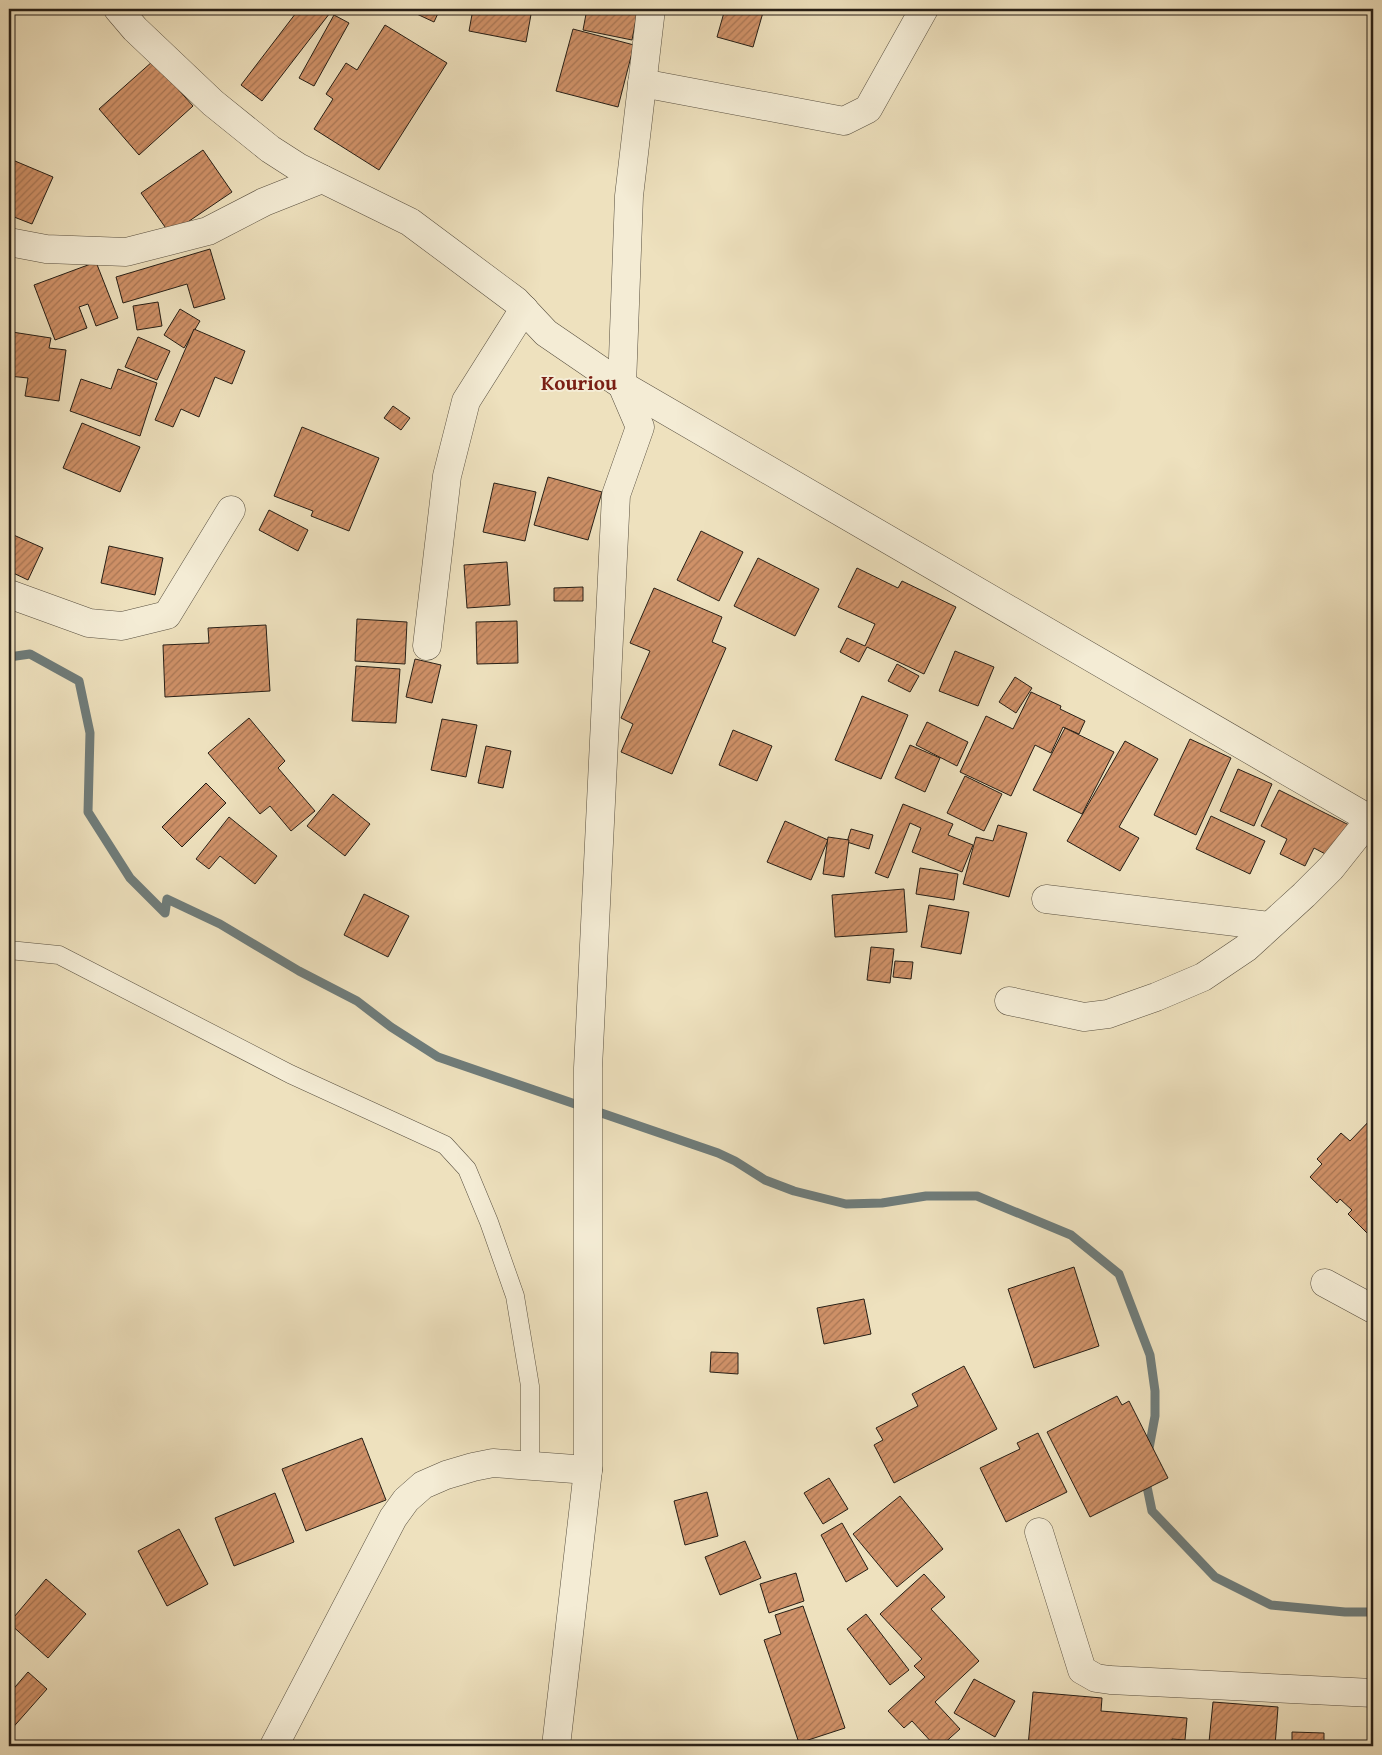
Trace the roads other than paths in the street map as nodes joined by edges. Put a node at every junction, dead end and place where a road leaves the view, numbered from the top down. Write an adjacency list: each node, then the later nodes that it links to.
1 (118, 9): 5 (street)
2 (651, 9): 4 (street)
3 (924, 9): 4 (street)
4 (642, 82): 8 (street)
5 (322, 179): 6 (street); 7 (street)
6 (9, 242)
7 (524, 309): 8 (street); 11 (street)
8 (622, 385): 12 (street); 20 (street)
9 (230, 510): 10 (street)
10 (9, 594)
11 (427, 646)
12 (1371, 820): 14 (street)
13 (1046, 899): 14 (street)
14 (1269, 926): 16 (street)
15 (9, 950): 19 (lane)
16 (1009, 1001)
17 (1325, 1282): 18 (street)
18 (1373, 1309)
19 (530, 1466): 20 (street); 23 (street)
20 (588, 1470): 24 (street)
21 (1039, 1532): 22 (street)
22 (1373, 1693)
23 (274, 1746)
24 (556, 1746)

